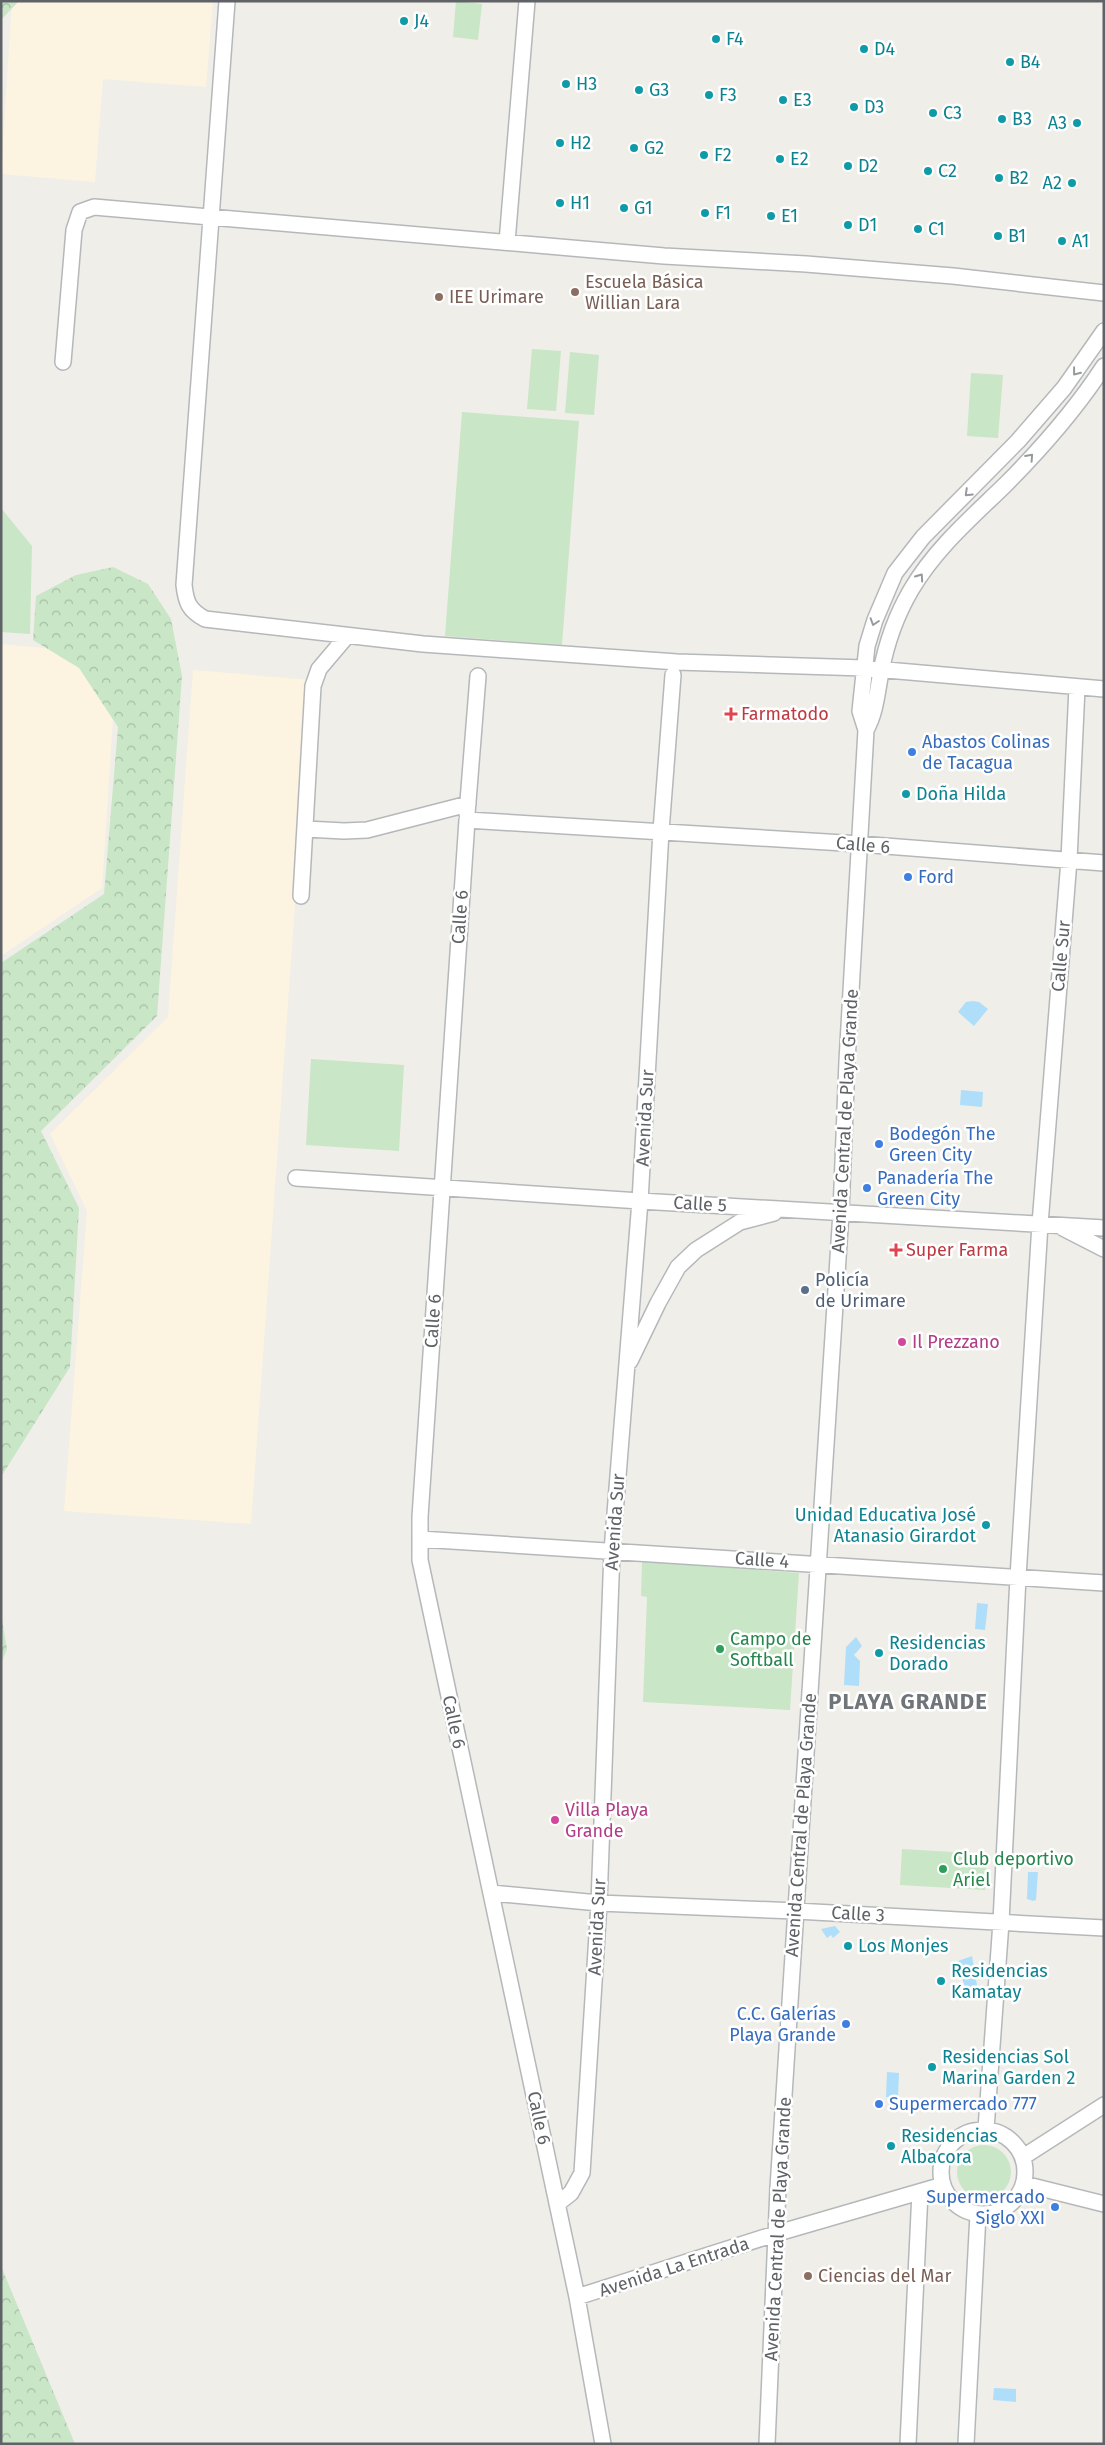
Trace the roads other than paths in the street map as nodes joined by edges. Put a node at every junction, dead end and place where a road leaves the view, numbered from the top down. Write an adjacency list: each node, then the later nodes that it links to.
1 (227, 1): 3 (street)
2 (527, 1): 4 (street)
3 (210, 218): 4 (street); 7 (street); 9 (street)
4 (507, 242): 5 (street)
5 (1104, 293)
6 (1104, 331): 10 (street, one-way to 10)
7 (63, 362)
8 (1104, 366): 11 (street, Avenida Central de Playa Grande, one-way to 8)
9 (347, 636): 10 (street); 20 (street)
10 (864, 668): 11 (street); 16 (street)
11 (881, 670): 14 (street); 17 (street, Avenida Central de Playa Grande)
12 (478, 676): 19 (street)
13 (673, 676): 21 (street, Avenida Sur)
14 (1077, 688): 15 (street); 23 (street, Calle Sur)
15 (1104, 689)
16 (862, 691): 17 (street); 18 (street)
17 (878, 693): 18 (street, Avenida Central de Playa Grande)
18 (866, 730): 22 (street, Avenida Central de Playa Grande)
19 (467, 812): 20 (street); 21 (street, Calle 6); 27 (street, Calle 6)
20 (306, 828): 25 (street)
21 (660, 831): 22 (street, Calle 6); 28 (street, Avenida Sur)
22 (860, 844): 23 (street, Calle 6); 30 (street, Avenida Central de Playa Grande)
23 (1069, 860): 24 (street, Calle 6); 31 (street, Calle Sur)
24 (1104, 863)
25 (301, 896)
26 (296, 1178): 27 (street, Calle 5)
27 (442, 1186): 28 (street, Calle 5); 36 (street, Calle 6)
28 (640, 1201): 29 (street, Calle 5); 35 (street, Avenida Sur)
29 (787, 1209): 30 (street, Calle 5); 35 (street)
30 (841, 1212): 31 (street, Calle 5); 38 (street, Avenida Central de Playa Grande)
31 (1040, 1224): 32 (street, Calle 5); 39 (street, Calle Sur)
32 (1056, 1225): 33 (street, Calle 5); 34 (street)
33 (1104, 1228)
34 (1104, 1249)
35 (626, 1370): 37 (street, Avenida Sur)
36 (420, 1539): 37 (street, Calle 4); 41 (street, Calle 6)
37 (612, 1551): 38 (street, Calle 4); 42 (street, Avenida Sur)
38 (818, 1564): 39 (street, Calle 4); 43 (street, Avenida Central de Playa Grande)
39 (1018, 1577): 40 (street, Calle 4); 44 (street, Calle Sur)
40 (1104, 1583)
41 (492, 1893): 42 (street, Calle 3); 52 (street, Calle 6)
42 (599, 1903): 43 (street, Calle 3); 52 (street, Avenida Sur)
43 (796, 1911): 44 (street, Calle 3); 55 (street, Avenida Central de Playa Grande)
44 (1001, 1922): 45 (street, Calle 3); 47 (street, Calle Sur)
45 (1104, 1928)
46 (1104, 2105): 48 (street)
47 (986, 2129): 48 (street); 50 (street)
48 (1023, 2157): 49 (street)
49 (1024, 2184): 53 (street); 54 (street)
50 (943, 2185): 51 (street, Avenida La Entrada); 54 (street)
51 (920, 2192): 55 (street, Avenida La Entrada); 59 (street)
52 (557, 2204): 56 (street, Calle 6)
53 (1104, 2204)
54 (978, 2214): 60 (street)
55 (778, 2233): 56 (street, Avenida La Entrada); 58 (street, Avenida Central de Playa Grande)
56 (577, 2297): 57 (street, Calle 6)
57 (603, 2444)
58 (767, 2444)
59 (908, 2444)
60 (966, 2444)

